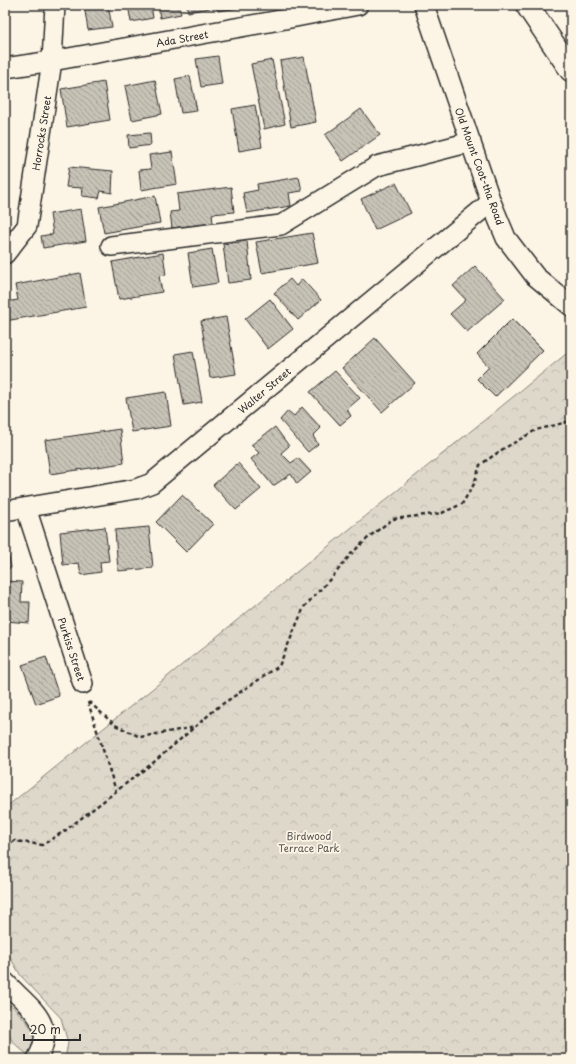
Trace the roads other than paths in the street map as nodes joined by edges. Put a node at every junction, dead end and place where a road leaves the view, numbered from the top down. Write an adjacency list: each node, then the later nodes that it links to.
1 (55, 5): 6 (street, Horrocks Street)
2 (358, 5): 5 (street, Ada Street)
3 (424, 5): 9 (street, Old Mount Coot-tha Road)
4 (527, 5): 8 (main road)
5 (335, 7): 6 (street, Ada Street)
6 (52, 61): 7 (street, Ada Street); 12 (street, Horrocks Street)
7 (5, 68)
8 (571, 70)
9 (470, 142): 10 (street, Old Mount Coot-tha Road); 11 (street)
10 (491, 202): 13 (street, Old Mount Coot-tha Road); 14 (street, Walter Street)
11 (111, 246)
12 (5, 254)
13 (571, 306)
14 (26, 508): 15 (street, Walter Street); 16 (street, Purkiss Street)
15 (5, 511)
16 (85, 692)
17 (5, 982): 18 (street)
18 (37, 1059)

